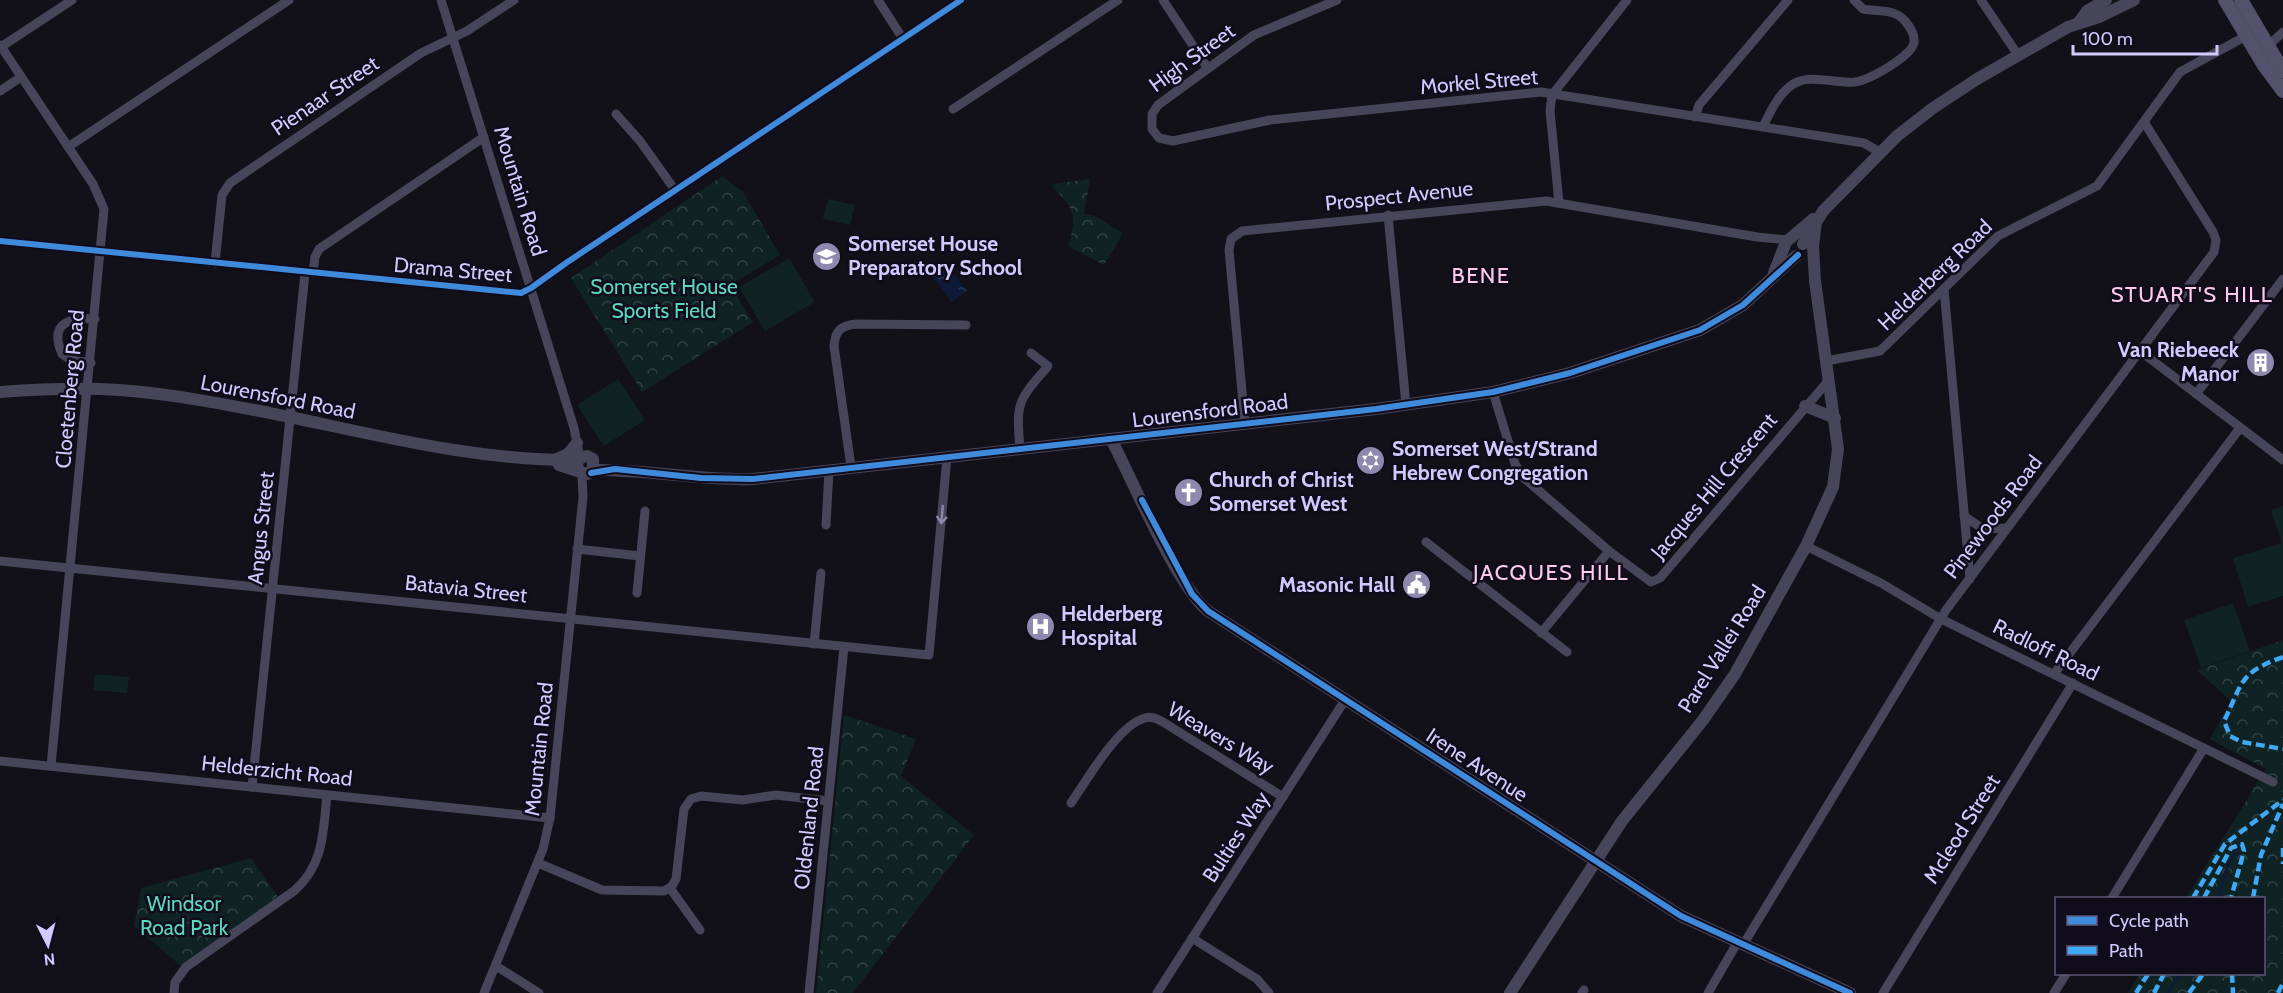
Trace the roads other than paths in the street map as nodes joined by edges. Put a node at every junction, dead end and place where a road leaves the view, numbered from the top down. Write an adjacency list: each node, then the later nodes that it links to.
1 (72, 0): 23 (street)
2 (289, 0): 39 (street)
3 (441, 0): 21 (street, Mountain Road)
4 (514, 0): 21 (street, Pienaar Street)
5 (878, 0): 22 (street)
6 (961, 0): 22 (street, Drama Street)
7 (1118, 0): 32 (street)
8 (1163, 0): 26 (street)
9 (1337, 0): 26 (street, High Street)
10 (1788, 0): 34 (street)
11 (1854, 0): 36 (street)
12 (1981, 0): 25 (street)
13 (2106, 0): 18 (street, Lourensford Road)
14 (2134, 0): 18 (street, Lourensford Road)
15 (2226, 0): 20 (main road)
16 (2241, 0): 24 (main road)
17 (1623, 2): 31 (street)
18 (2079, 22): 25 (street, Lourensford Road)
19 (2283, 32): 24 (street)
20 (2246, 36): 30 (main road); 35 (street, Helderberg Road)
21 (453, 39): 38 (street, Mountain Road); 49 (street, Pienaar Street)
22 (903, 39): 41 (street, Drama Street)
23 (1, 46): 28 (street, Cloetenberg Road)
24 (2267, 47): 27 (main road)
25 (2018, 55): 40 (street, Lourensford Road)
26 (1207, 67): 37 (street, High Street)
27 (2283, 71)
28 (21, 76): 29 (street); 39 (street, Cloetenberg Road)
29 (0, 91)
30 (2283, 91)
31 (1552, 95): 34 (street, Morkel Street); 37 (street, Morkel Street); 42 (street)
32 (953, 109)
33 (616, 114): 41 (street)
34 (1695, 117): 36 (street, Morkel Street)
35 (2144, 122): 54 (street, Helderberg Road); 57 (street, Pinewoods Road)
36 (1763, 127): 40 (street, Morkel Street)
37 (1152, 129)
38 (484, 137): 50 (street, Angus Street); 53 (street, Mountain Road)
39 (68, 147): 47 (street, Cloetenberg Road)
40 (1881, 153): 44 (street, Lourensford Road)
41 (675, 190): 53 (street, Drama Street)
42 (1559, 203): 43 (street, Prospect Avenue); 46 (street, Prospect Avenue)
43 (1388, 215): 66 (street); 70 (street, Prospect Avenue)
44 (1820, 216): 46 (street, Lourensford Road); 48 (street, Parel Vallei Road)
45 (0, 241): 47 (street, Drama Street)
46 (1794, 247): 48 (street); 52 (street, Parel Vallei Road); 64 (street, Lourensford Road)
47 (101, 251): 49 (street, Drama Street); 55 (street, Cloetenberg Road)
48 (1814, 261): 52 (street, Parel Vallei Road)
49 (215, 263): 50 (street, Drama Street)
50 (309, 273): 53 (street, Drama Street); 68 (street, Angus Street)
51 (2283, 279): 65 (street)
52 (1815, 280): 59 (street, Parel Vallei Road)
53 (531, 288): 71 (street, Mountain Road)
54 (1944, 289): 59 (street, Helderberg Road); 83 (street)
55 (95, 319): 60 (street, Cloetenberg Road); 60 (street)
56 (966, 325): 80 (street)
57 (2140, 351): 65 (street); 85 (street, Pinewoods Road)
58 (1031, 353): 75 (street)
59 (1826, 361): 61 (street, Parel Vallei Road)
60 (91, 363): 62 (street, Cloetenberg Road)
61 (1829, 380): 67 (street, Jacques Hill Crescent); 69 (street, Parel Vallei Road)
62 (88, 389): 63 (street, Lourensford Road); 68 (street, Lourensford Road); 92 (street, Cloetenberg Road)
63 (0, 392)
64 (1493, 392): 66 (street, Lourensford Road); 89 (street, Jacques Hill Crescent)
65 (2196, 394): 72 (street)
66 (1406, 405): 70 (street, Lourensford Road)
67 (1806, 406): 69 (street); 89 (street, Jacques Hill Crescent)
68 (290, 417): 78 (street, Lourensford Road); 95 (street, Angus Street)
69 (1835, 418): 87 (street, Parel Vallei Road)
70 (1245, 424): 73 (street, Lourensford Road)
71 (574, 428): 74 (street, Mountain Road); 79 (street, Mountain Road)
72 (2240, 428): 77 (street); 103 (street)
73 (1111, 440): 75 (street, Lourensford Road); 105 (street, Irene Avenue)
74 (577, 443): 78 (street); 79 (street, Mountain Road)
75 (1020, 449): 76 (street, Lourensford Road)
76 (947, 457): 80 (street, Lourensford Road); 101 (street, Batavia Street, one-way to 101)
77 (2283, 460)
78 (550, 461): 79 (street, Lourensford Road)
79 (585, 465): 81 (street, Lourensford Road); 88 (street, Mountain Road)
80 (851, 467): 81 (street, Lourensford Road)
81 (829, 470): 84 (street)
82 (645, 511): 90 (street)
83 (1964, 516): 85 (street); 94 (street)
84 (826, 525)
85 (2007, 528): 94 (street, Pinewoods Road)
86 (1426, 542): 99 (street)
87 (1806, 546): 98 (street, Radloff Road); 116 (street, Parel Vallei Road)
88 (577, 549): 90 (street); 97 (street, Mountain Road)
89 (1609, 551): 99 (street)
90 (640, 556): 96 (street)
91 (0, 561): 92 (street, Batavia Street)
92 (72, 568): 95 (street, Batavia Street); 108 (street, Cloetenberg Road)
93 (821, 573): 100 (street)
94 (1970, 579): 98 (street, Pinewoods Road)
95 (274, 588): 97 (street, Batavia Street); 110 (street, Angus Street)
96 (637, 593)
97 (570, 618): 100 (street, Batavia Street); 115 (street, Mountain Road)
98 (1941, 619): 103 (street, Radloff Road); 122 (street, Pinewoods Road)
99 (1541, 633): 102 (street)
100 (814, 644): 101 (street, Batavia Street)
101 (844, 647): 113 (street, Oldenland Road)
102 (1567, 652)
103 (2054, 674): 104 (street, Radloff Road)
104 (2073, 683): 106 (street, Radloff Road); 134 (street, Mcleod Street)
105 (1345, 700): 112 (street, Bulties Way); 116 (street, Irene Avenue)
106 (2204, 748): 109 (street, Radloff Road); 119 (street)
107 (0, 761): 108 (street, Helderzicht Road)
108 (51, 766): 110 (street, Helderzicht Road)
109 (2273, 782)
110 (252, 787): 111 (street, Helderzicht Road)
111 (327, 795): 115 (street, Helderzicht Road); 125 (street)
112 (1282, 797): 114 (street, Weavers Way); 121 (street, Bulties Way)
113 (828, 801): 118 (street); 128 (street, Oldenland Road)
114 (1071, 803)
115 (550, 818): 117 (street, Mountain Road)
116 (1595, 861): 122 (street, Irene Avenue); 131 (street, Parel Vallei Road)
117 (538, 863): 118 (street); 123 (street, Mountain Road)
118 (670, 888): 120 (street)
119 (2113, 897)
120 (700, 930)
121 (1192, 938): 129 (street, Bulties Way); 130 (street)
122 (1740, 944): 132 (street, Pinewoods Road); 133 (street, Irene Avenue)
123 (496, 966): 126 (street, Mountain Road); 127 (street)
124 (2065, 975): 135 (street)
125 (174, 993)
126 (484, 993)
127 (539, 993)
128 (809, 993)
129 (1157, 993)
130 (1269, 993)
131 (1510, 993)
132 (1709, 993)
133 (1850, 993)
134 (1883, 993)
135 (2054, 993)

